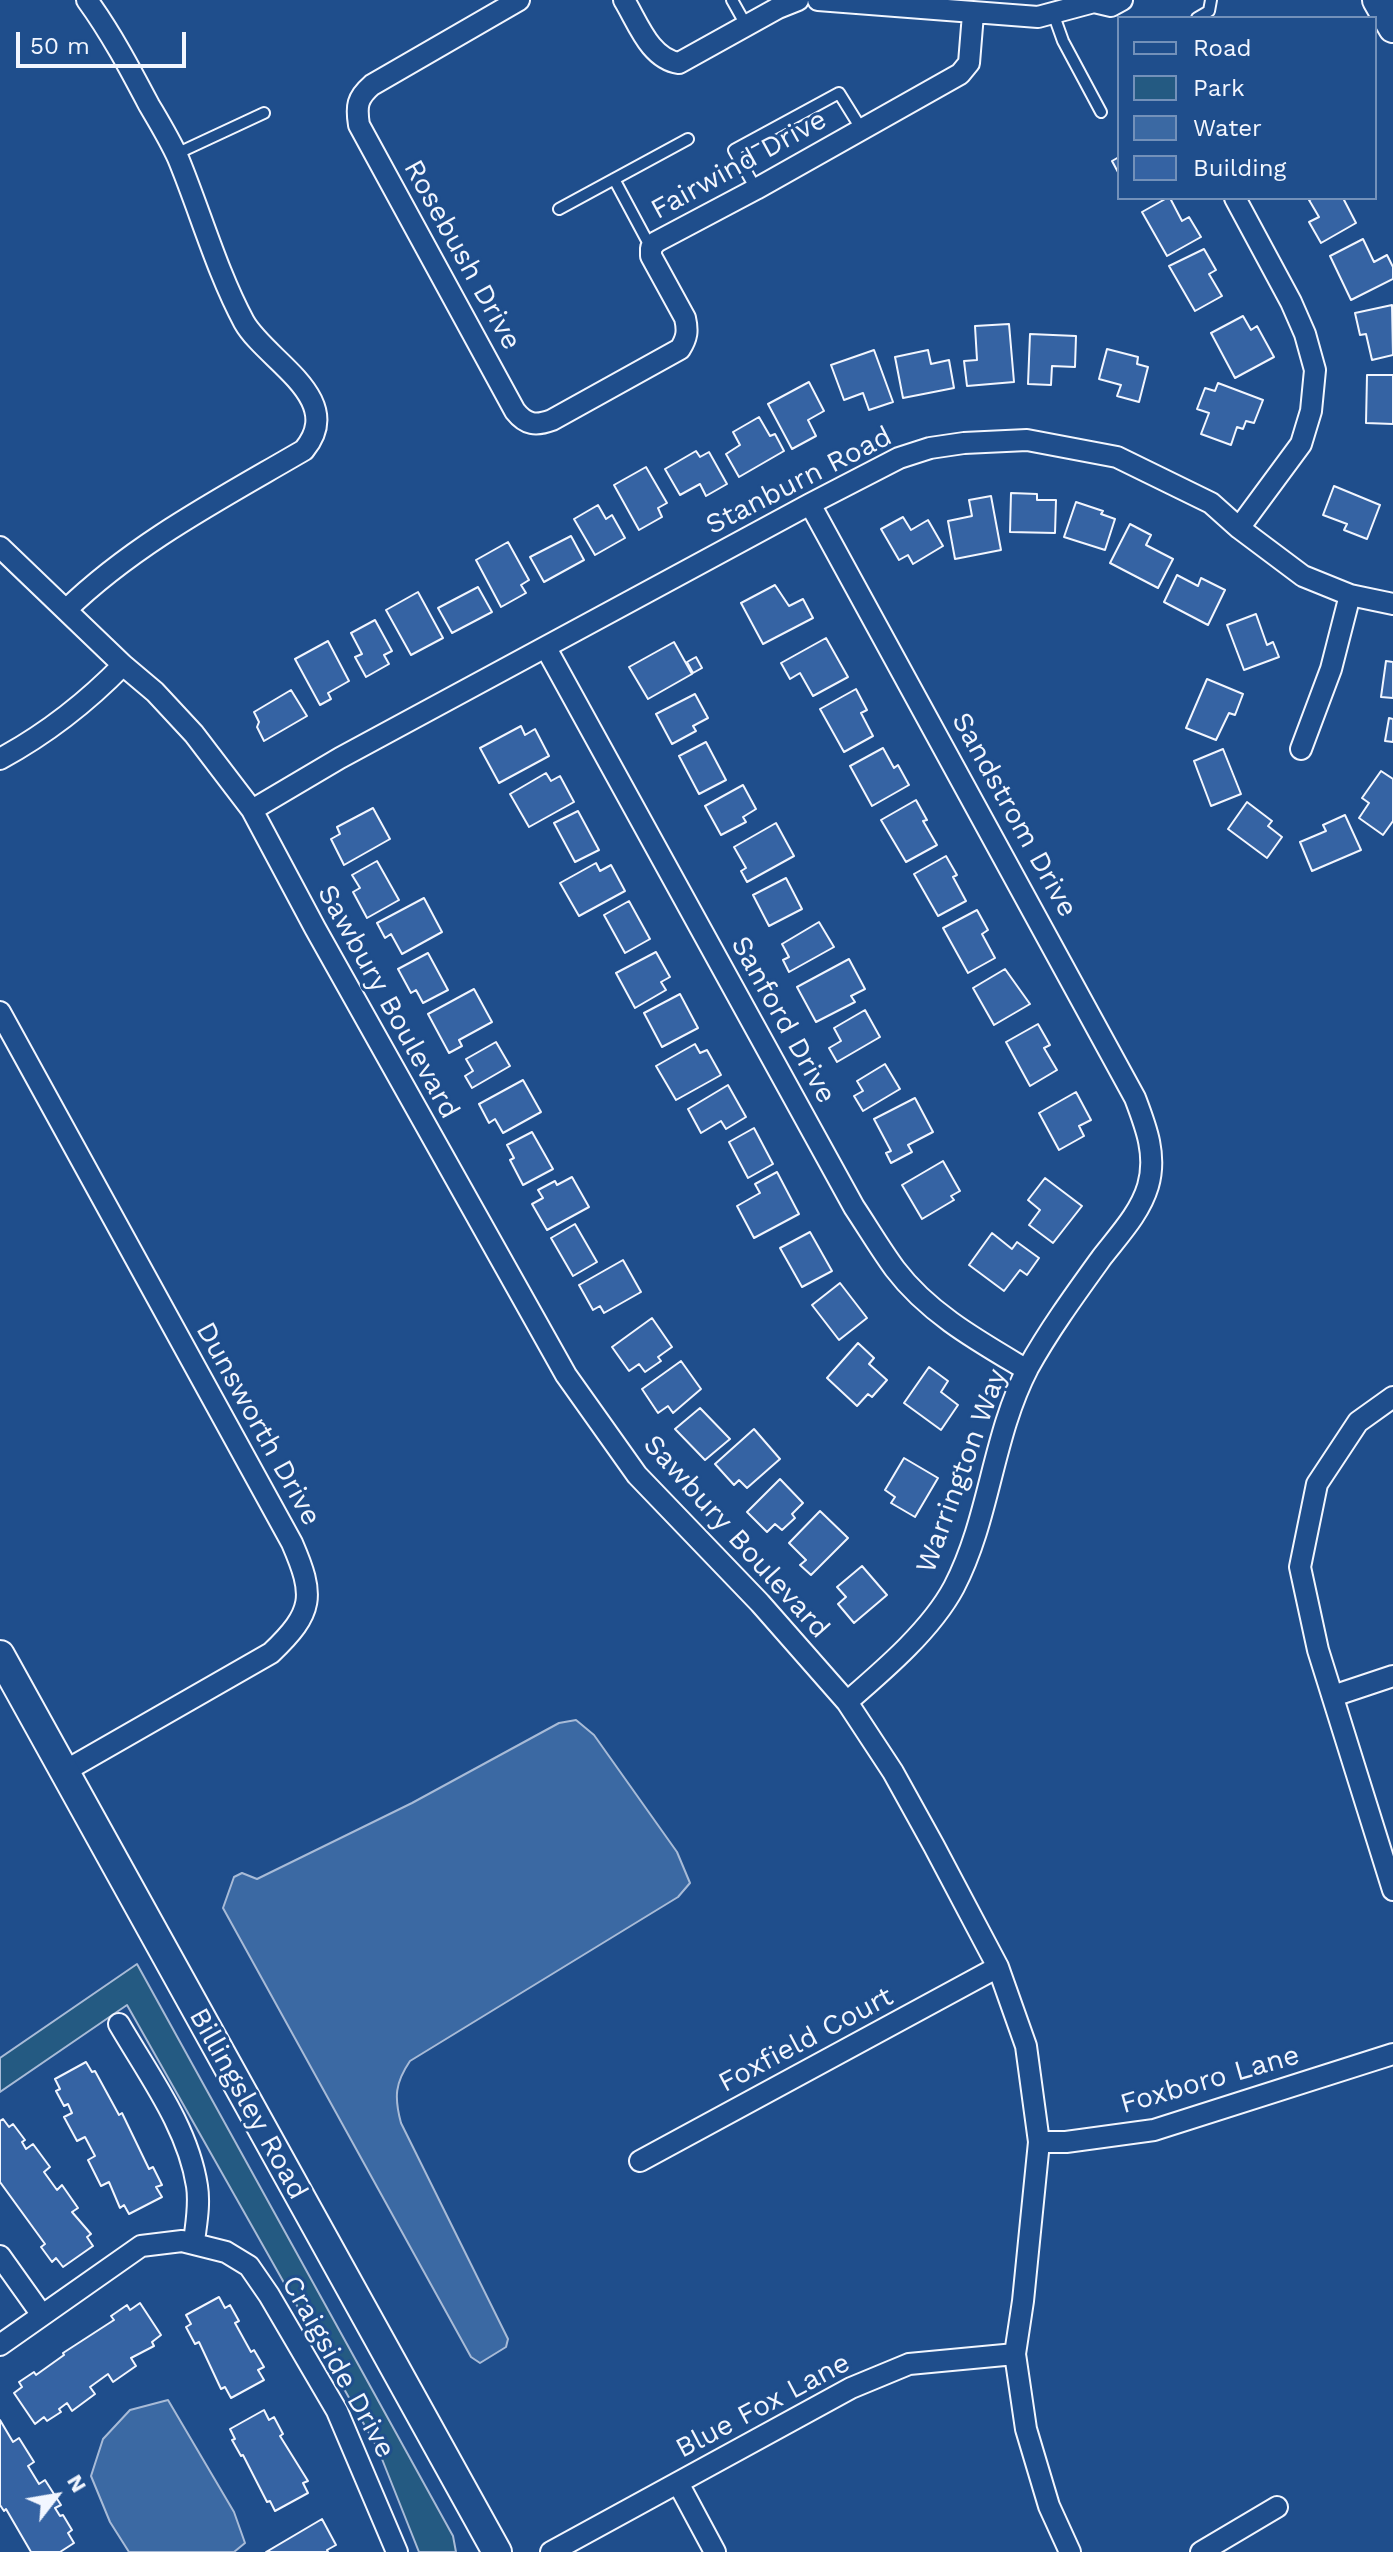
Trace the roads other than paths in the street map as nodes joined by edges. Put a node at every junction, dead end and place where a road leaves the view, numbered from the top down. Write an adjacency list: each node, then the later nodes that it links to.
1 (87, 0): 21 (street)
2 (519, 0): 27 (street, Rosebush Drive)
3 (624, 0): 15 (street)
4 (732, 0): 15 (lane)
5 (818, 0): 11 (street)
6 (1122, 0): 10 (street)
7 (1211, 0): 14 (lane)
8 (1377, 0): 16 (street)
9 (793, 1): 15 (street)
10 (1094, 1): 12 (street)
11 (860, 2): 13 (street)
12 (1053, 13): 13 (street); 17 (lane)
13 (973, 14): 19 (street, Fairwind Drive)
14 (1200, 16)
15 (746, 25)
16 (1393, 28)
17 (1101, 112)
18 (264, 113): 21 (lane)
19 (862, 130): 23 (street, Fairwind Drive); 23 (lane)
20 (688, 139): 22 (lane)
21 (176, 154): 33 (street)
22 (614, 179): 25 (lane); 26 (lane)
23 (756, 189): 26 (street, Fairwind Drive)
24 (1236, 200): 29 (street)
25 (559, 209)
26 (651, 248): 27 (street, Fairwind Drive)
27 (530, 424)
28 (810, 504): 29 (street, Stanburn Road); 34 (street, Stanburn Road); 40 (street, Sandstrom Drive)
29 (1239, 528): 31 (street, Stanburn Road)
30 (0, 547): 33 (street, Sawbury Boulevard)
31 (1350, 595): 32 (street, Stanburn Road); 36 (street)
32 (1393, 604)
33 (66, 610): 35 (street, Sawbury Boulevard)
34 (546, 648): 38 (street, Stanburn Road); 41 (street, Sanford Drive)
35 (123, 665): 37 (street); 38 (street, Sawbury Boulevard)
36 (1301, 749)
37 (0, 759)
38 (252, 810): 46 (street, Sawbury Boulevard)
39 (0, 1012): 47 (street, Dunsworth Drive)
40 (1152, 1159): 41 (street, Warrington Way)
41 (1027, 1370): 46 (street, Warrington Way)
42 (1393, 1397): 45 (street)
43 (0, 1655): 47 (street, Billingsley Road)
44 (1393, 1676): 45 (street)
45 (1333, 1696): 48 (street)
46 (847, 1702): 49 (street, Sawbury Boulevard)
47 (65, 1771): 62 (street, Billingsley Road)
48 (1393, 1890)
49 (998, 1967): 52 (street, Sawbury Boulevard); 53 (street, Foxfield Court)
50 (119, 2024): 54 (street)
51 (1393, 2054): 52 (street, Foxboro Lane)
52 (1039, 2142): 58 (street, Sawbury Boulevard)
53 (640, 2161)
54 (194, 2242): 56 (street); 61 (street, Craigside Drive)
55 (0, 2256): 56 (street)
56 (42, 2315): 57 (street)
57 (0, 2345)
58 (1015, 2354): 59 (street, Blue Fox Lane); 65 (street, Sawbury Boulevard)
59 (678, 2483): 63 (street, Blue Fox Lane); 64 (street)
60 (1277, 2507): 66 (street)
61 (397, 2552)
62 (497, 2552)
63 (551, 2552)
64 (715, 2552)
65 (1070, 2552)
66 (1201, 2552)

